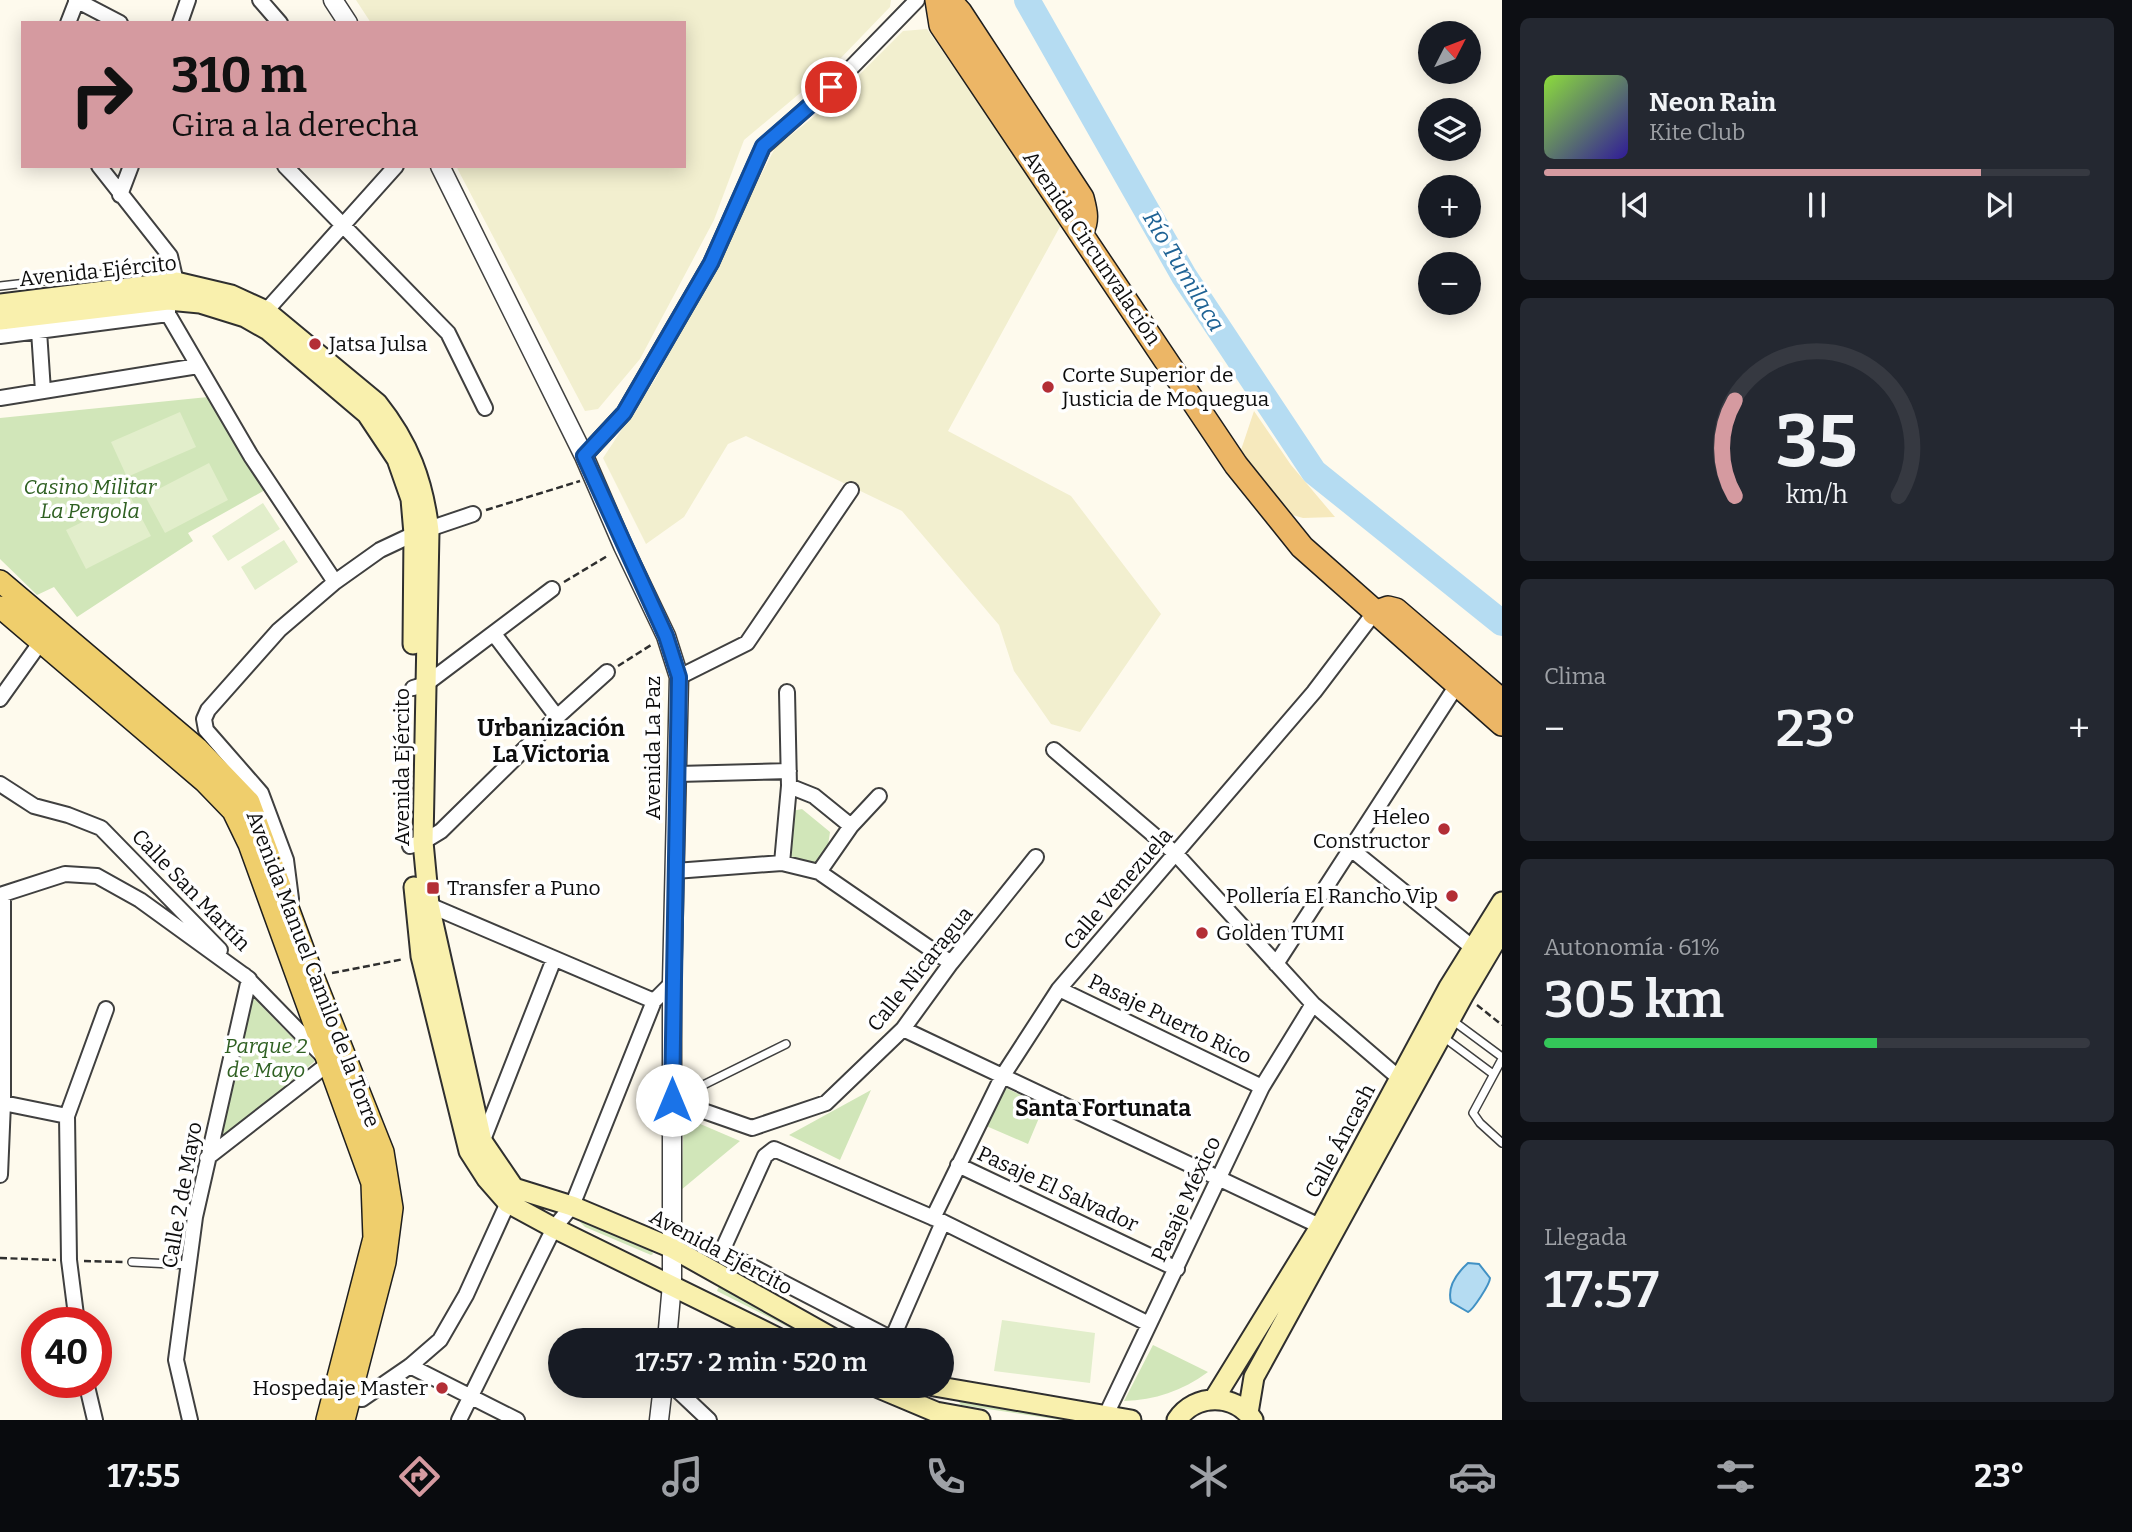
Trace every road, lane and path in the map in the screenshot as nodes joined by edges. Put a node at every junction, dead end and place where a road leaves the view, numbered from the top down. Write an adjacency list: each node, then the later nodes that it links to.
1 (76, 0): 8 (street); 9 (street)
2 (188, 0): 10 (street)
3 (260, 0): 11 (street)
4 (333, 0): 12 (street)
5 (917, 0): 34 (street)
6 (937, 0): 20 (highway, Avenida Circunvalación)
7 (949, 0): 20 (highway, Avenida Circunvalación)
8 (69, 21)
9 (116, 21)
10 (181, 21)
11 (277, 21)
12 (347, 21)
13 (100, 168): 18 (street)
14 (130, 168): 18 (street)
15 (287, 168): 19 (street)
16 (394, 168): 19 (street)
17 (443, 171): 34 (street, Avenida La Paz)
18 (120, 195): 21 (street)
19 (343, 227): 25 (street); 33 (street)
20 (1082, 231): 44 (highway, Avenida Circunvalación)
21 (174, 274): 22 (lane); 23 (main road, Avenida Ejército); 24 (street); 25 (main road, Avenida Ejército)
22 (0, 286)
23 (0, 304)
24 (168, 307): 26 (main road, Avenida Ejército); 27 (street); 29 (street); 32 (main road, Avenida Ejército)
25 (266, 312): 32 (main road, Avenida Ejército)
26 (0, 320)
27 (39, 331): 28 (street); 30 (street)
28 (0, 336)
29 (198, 366): 30 (street); 41 (street)
30 (43, 391): 31 (street)
31 (0, 398)
32 (372, 408): 38 (main road, Avenida Ejército)
33 (485, 408)
34 (584, 456): 35 (street, Avenida La Paz)
35 (593, 478): 37 (path); 39 (street, Avenida La Paz)
36 (850, 490): 49 (street)
37 (473, 514): 38 (street)
38 (422, 532): 41 (street); 51 (main road, Avenida Ejército)
39 (623, 546): 42 (path); 47 (street, Avenida La Paz)
40 (0, 581): 45 (main road, Avenida Manuel Camilo de la Torre)
41 (335, 582): 74 (street)
42 (552, 589): 46 (street)
43 (0, 607): 45 (main road, Avenida Manuel Camilo de la Torre)
44 (1374, 613): 50 (highway, Avenida Circunvalación); 54 (highway); 66 (street, Calle Venezuela)
45 (46, 634): 53 (street); 74 (main road, Avenida Manuel Camilo de la Torre); 93 (main road, Avenida Manuel Camilo de la Torre)
46 (494, 634): 51 (street); 55 (street)
47 (666, 636): 48 (path); 49 (street, Avenida La Paz)
48 (607, 672): 55 (street)
49 (679, 677): 59 (street, Avenida La Paz)
50 (1457, 685): 56 (highway, Avenida Circunvalación); 65 (street)
51 (419, 686): 64 (main road, Avenida Ejército)
52 (787, 692): 58 (street)
53 (0, 699)
54 (1502, 701)
55 (557, 717): 64 (street)
56 (1502, 724)
57 (1054, 750): 66 (street)
58 (789, 771): 59 (street); 61 (street)
59 (678, 774): 69 (street, Avenida La Paz)
60 (0, 784): 82 (street, Calle San Martín)
61 (789, 786): 63 (street); 68 (street)
62 (878, 796): 63 (street)
63 (851, 826): 70 (street)
64 (416, 844): 73 (main road, Avenida Ejército); 77 (main road, Avenida Ejército)
65 (1351, 849): 76 (street); 80 (street)
66 (1176, 854): 80 (street); 84 (street, Calle Venezuela)
67 (1036, 858): 79 (street, Calle Nicaragua)
68 (782, 863): 69 (street); 70 (street)
69 (675, 871): 83 (street, Avenida La Paz)
70 (819, 873): 79 (street)
71 (1, 895): 82 (street); 100 (street)
72 (1502, 902): 76 (main road, Calle Áncash)
73 (429, 905): 78 (street); 103 (main road, Avenida Ejército)
74 (294, 921): 81 (main road, Avenida Manuel Camilo de la Torre)
75 (1502, 930): 85 (main road, Calle Áncash)
76 (1473, 948): 97 (main road, Calle Áncash)
77 (422, 956): 81 (path); 103 (main road, Avenida Ejército)
78 (554, 959): 86 (street); 103 (street)
79 (951, 962): 91 (street, Calle Nicaragua)
80 (1276, 964): 87 (street)
81 (313, 976): 93 (main road, Avenida Manuel Camilo de la Torre)
82 (249, 979): 93 (street, Calle San Martín); 104 (street, Calle 2 de Mayo)
83 (673, 982): 86 (street); 99 (street, Avenida La Paz)
84 (1059, 989): 96 (street, Calle Venezuela); 98 (street, Pasaje Puerto Rico)
85 (1463, 996): 89 (path); 90 (main road, Calle Áncash)
86 (654, 1001): 109 (street)
87 (1313, 1004): 97 (street); 98 (street, Pasaje México)
88 (106, 1009): 101 (street)
89 (1502, 1025)
90 (1446, 1027): 94 (lane); 95 (lane); 97 (main road, Calle Áncash)
91 (903, 1029): 96 (street); 99 (street, Calle Nicaragua)
92 (786, 1044): 99 (lane)
93 (336, 1058): 104 (street); 130 (main road, Avenida Manuel Camilo de la Torre); 142 (main road, Avenida Manuel Camilo de la Torre)
94 (1502, 1058): 95 (lane)
95 (1493, 1074): 102 (lane)
96 (1002, 1077): 105 (street, Calle Venezuela); 107 (street)
97 (1406, 1083): 112 (main road, Calle Áncash)
98 (1262, 1087): 107 (street, Pasaje México)
99 (672, 1100): 113 (street, Avenida La Paz)
100 (3, 1103): 101 (street); 106 (street)
101 (67, 1116): 115 (street)
102 (1502, 1143)
103 (476, 1146): 108 (main road, Avenida Ejército)
104 (207, 1157): 117 (street, Calle 2 de Mayo)
105 (958, 1165): 110 (street, Calle Venezuela); 118 (street, Pasaje El Salvador)
106 (0, 1175)
107 (1220, 1178): 112 (street); 118 (street, Pasaje México)
108 (511, 1196): 109 (main road, Avenida Ejército); 111 (main road, Avenida Ejército); 127 (street)
109 (572, 1206): 111 (street); 113 (main road, Avenida Ejército)
110 (938, 1220): 121 (street); 125 (street); 126 (street, Calle Venezuela)
111 (554, 1228): 119 (main road, Avenida Ejército); 129 (street)
112 (1327, 1229): 136 (main road, Calle Áncash); 139 (main road, Calle Áncash)
113 (672, 1248): 119 (street, Avenida La Paz); 124 (main road, Avenida Ejército)
114 (0, 1258): 115 (path)
115 (69, 1261): 116 (path); 120 (street)
116 (132, 1262): 117 (lane)
117 (190, 1265): 141 (street, Calle 2 de Mayo)
118 (1177, 1269): 121 (street, Pasaje México)
119 (672, 1284): 122 (street, Avenida La Paz); 123 (main road, Avenida Ejército)
120 (75, 1307)
121 (1150, 1324): 138 (street, Pasaje México)
122 (668, 1328)
123 (758, 1328)
124 (815, 1328)
125 (869, 1328)
126 (897, 1328)
127 (410, 1366): 129 (street); 130 (street)
128 (954, 1390): 138 (main road)
129 (471, 1396): 144 (street); 145 (street)
130 (350, 1397): 143 (main road, Avenida Manuel Camilo de la Torre)
131 (90, 1398): 140 (street)
132 (662, 1398): 146 (street)
133 (686, 1398): 147 (street)
134 (903, 1398): 137 (main road)
135 (937, 1398): 137 (street)
136 (1214, 1399): 139 (main road); 150 (main road)
137 (936, 1412): 148 (main road)
138 (1105, 1417): 149 (main road)
139 (1251, 1417)
140 (95, 1420)
141 (190, 1420)
142 (327, 1420)
143 (344, 1420)
144 (459, 1420)
145 (517, 1420)
146 (659, 1420)
147 (709, 1420)
148 (981, 1420)
149 (1131, 1420)
150 (1177, 1420)

